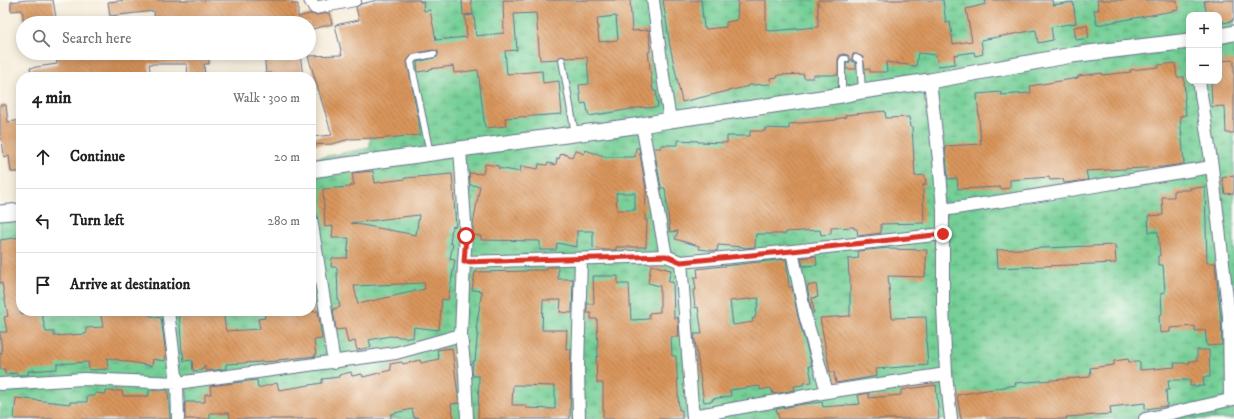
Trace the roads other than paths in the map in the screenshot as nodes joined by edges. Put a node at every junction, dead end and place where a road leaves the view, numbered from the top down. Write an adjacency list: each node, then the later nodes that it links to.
1 (310, 0): 2 (street)
2 (355, 0)
3 (653, 0): 15 (street)
4 (1234, 33): 5 (street)
5 (1222, 35)
6 (1186, 41): 11 (street)
7 (434, 54): 19 (lane)
8 (856, 58): 13 (lane)
9 (846, 59): 14 (lane)
10 (562, 60): 17 (lane)
11 (930, 81): 13 (street); 22 (street)
12 (1199, 84): 20 (street)
13 (862, 91): 14 (street)
14 (842, 96): 15 (street)
15 (670, 120): 16 (street)
16 (642, 125): 17 (street); 28 (street)
17 (575, 134): 18 (street)
18 (460, 148): 19 (street); 30 (street)
19 (430, 153): 21 (street)
20 (1212, 167): 22 (street); 39 (street)
21 (316, 169)
22 (943, 210): 25 (street)
23 (16, 211): 24 (street)
24 (0, 213)
25 (943, 234): 27 (street); 35 (street)
26 (316, 250): 34 (street)
27 (792, 251): 31 (street); 38 (street)
28 (666, 256): 29 (street); 31 (street)
29 (581, 259): 30 (street); 43 (street)
30 (464, 262): 33 (street)
31 (681, 262): 40 (street)
32 (169, 316): 36 (street)
33 (461, 335): 34 (street); 42 (street)
34 (334, 363): 36 (street)
35 (946, 374): 38 (street); 44 (street)
36 (177, 383): 37 (street); 41 (street)
37 (0, 384)
38 (827, 392): 40 (street)
39 (1232, 400): 45 (street)
40 (693, 417)
41 (178, 419)
42 (467, 419)
43 (579, 419)
44 (951, 419)
45 (1145, 419)

